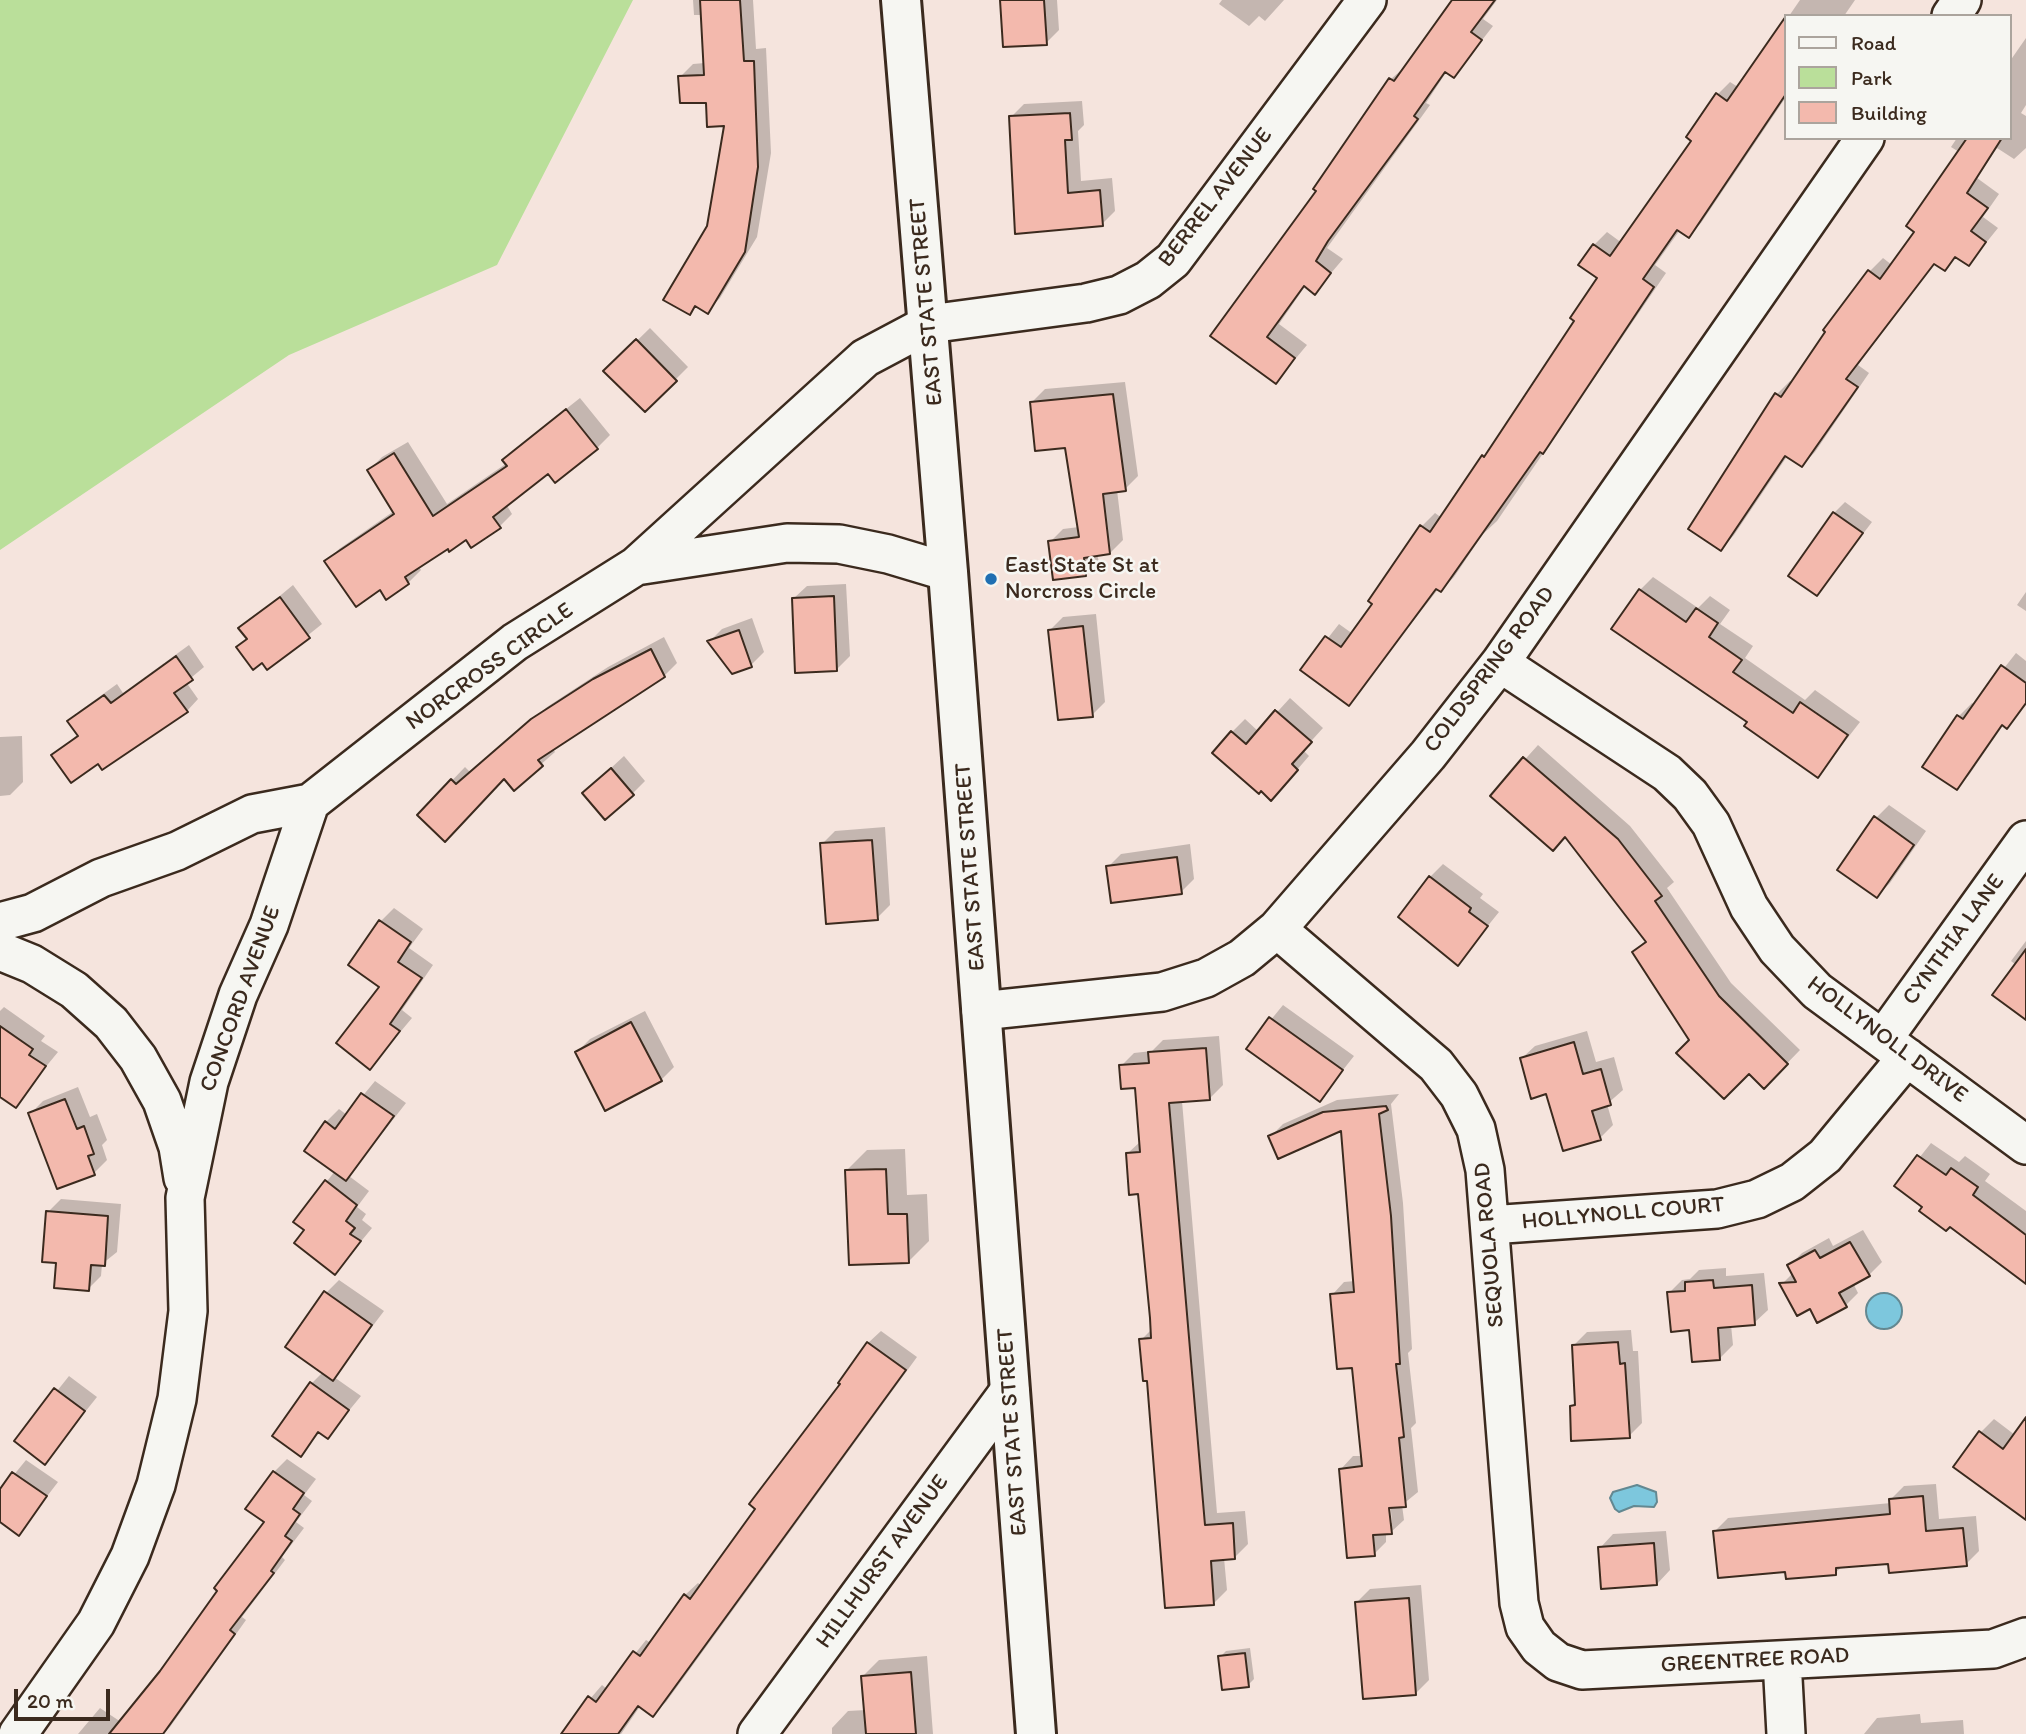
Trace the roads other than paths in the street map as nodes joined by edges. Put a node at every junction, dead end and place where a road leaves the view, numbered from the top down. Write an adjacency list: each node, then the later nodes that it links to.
1 (901, 0): 4 (street, EAST STATE STREET)
2 (1367, 0): 4 (street, BERREL AVENUE)
3 (1864, 140): 7 (street, COLDSPRING ROAD)
4 (929, 324): 5 (street, NORCROSS CIRCLE); 6 (street, EAST STATE STREET)
5 (636, 566): 6 (street); 8 (street, NORCROSS CIRCLE)
6 (948, 572): 13 (street, EAST STATE STREET)
7 (1500, 663): 11 (street, COLDSPRING ROAD); 14 (street, HOLLYNOLL DRIVE)
8 (310, 803): 10 (street, NORCROSS CIRCLE); 16 (street, CONCORD AVENUE)
9 (2026, 840): 14 (street, CYNTHIA LANE)
10 (0, 922)
11 (1278, 929): 13 (street, COLDSPRING ROAD); 17 (street, SEQUOLA ROAD)
12 (0, 951): 16 (street, CONCORD AVENUE)
13 (981, 1011): 18 (street, EAST STATE STREET)
14 (1895, 1048): 15 (street, HOLLYNOLL DRIVE); 17 (street, HOLLYNOLL COURT)
15 (2026, 1144)
16 (185, 1198): 22 (street, CONCORD AVENUE)
17 (1490, 1225): 19 (street, SEQUOLA ROAD)
18 (1010, 1390): 23 (street, HILLHURST AVENUE); 24 (street, EAST STATE STREET)
19 (1519, 1603): 21 (street, GREENTREE ROAD)
20 (2026, 1637): 21 (street, GREENTREE ROAD)
21 (1782, 1660): 25 (street)
22 (18, 1734)
23 (757, 1734)
24 (1036, 1734)
25 (1786, 1734)

